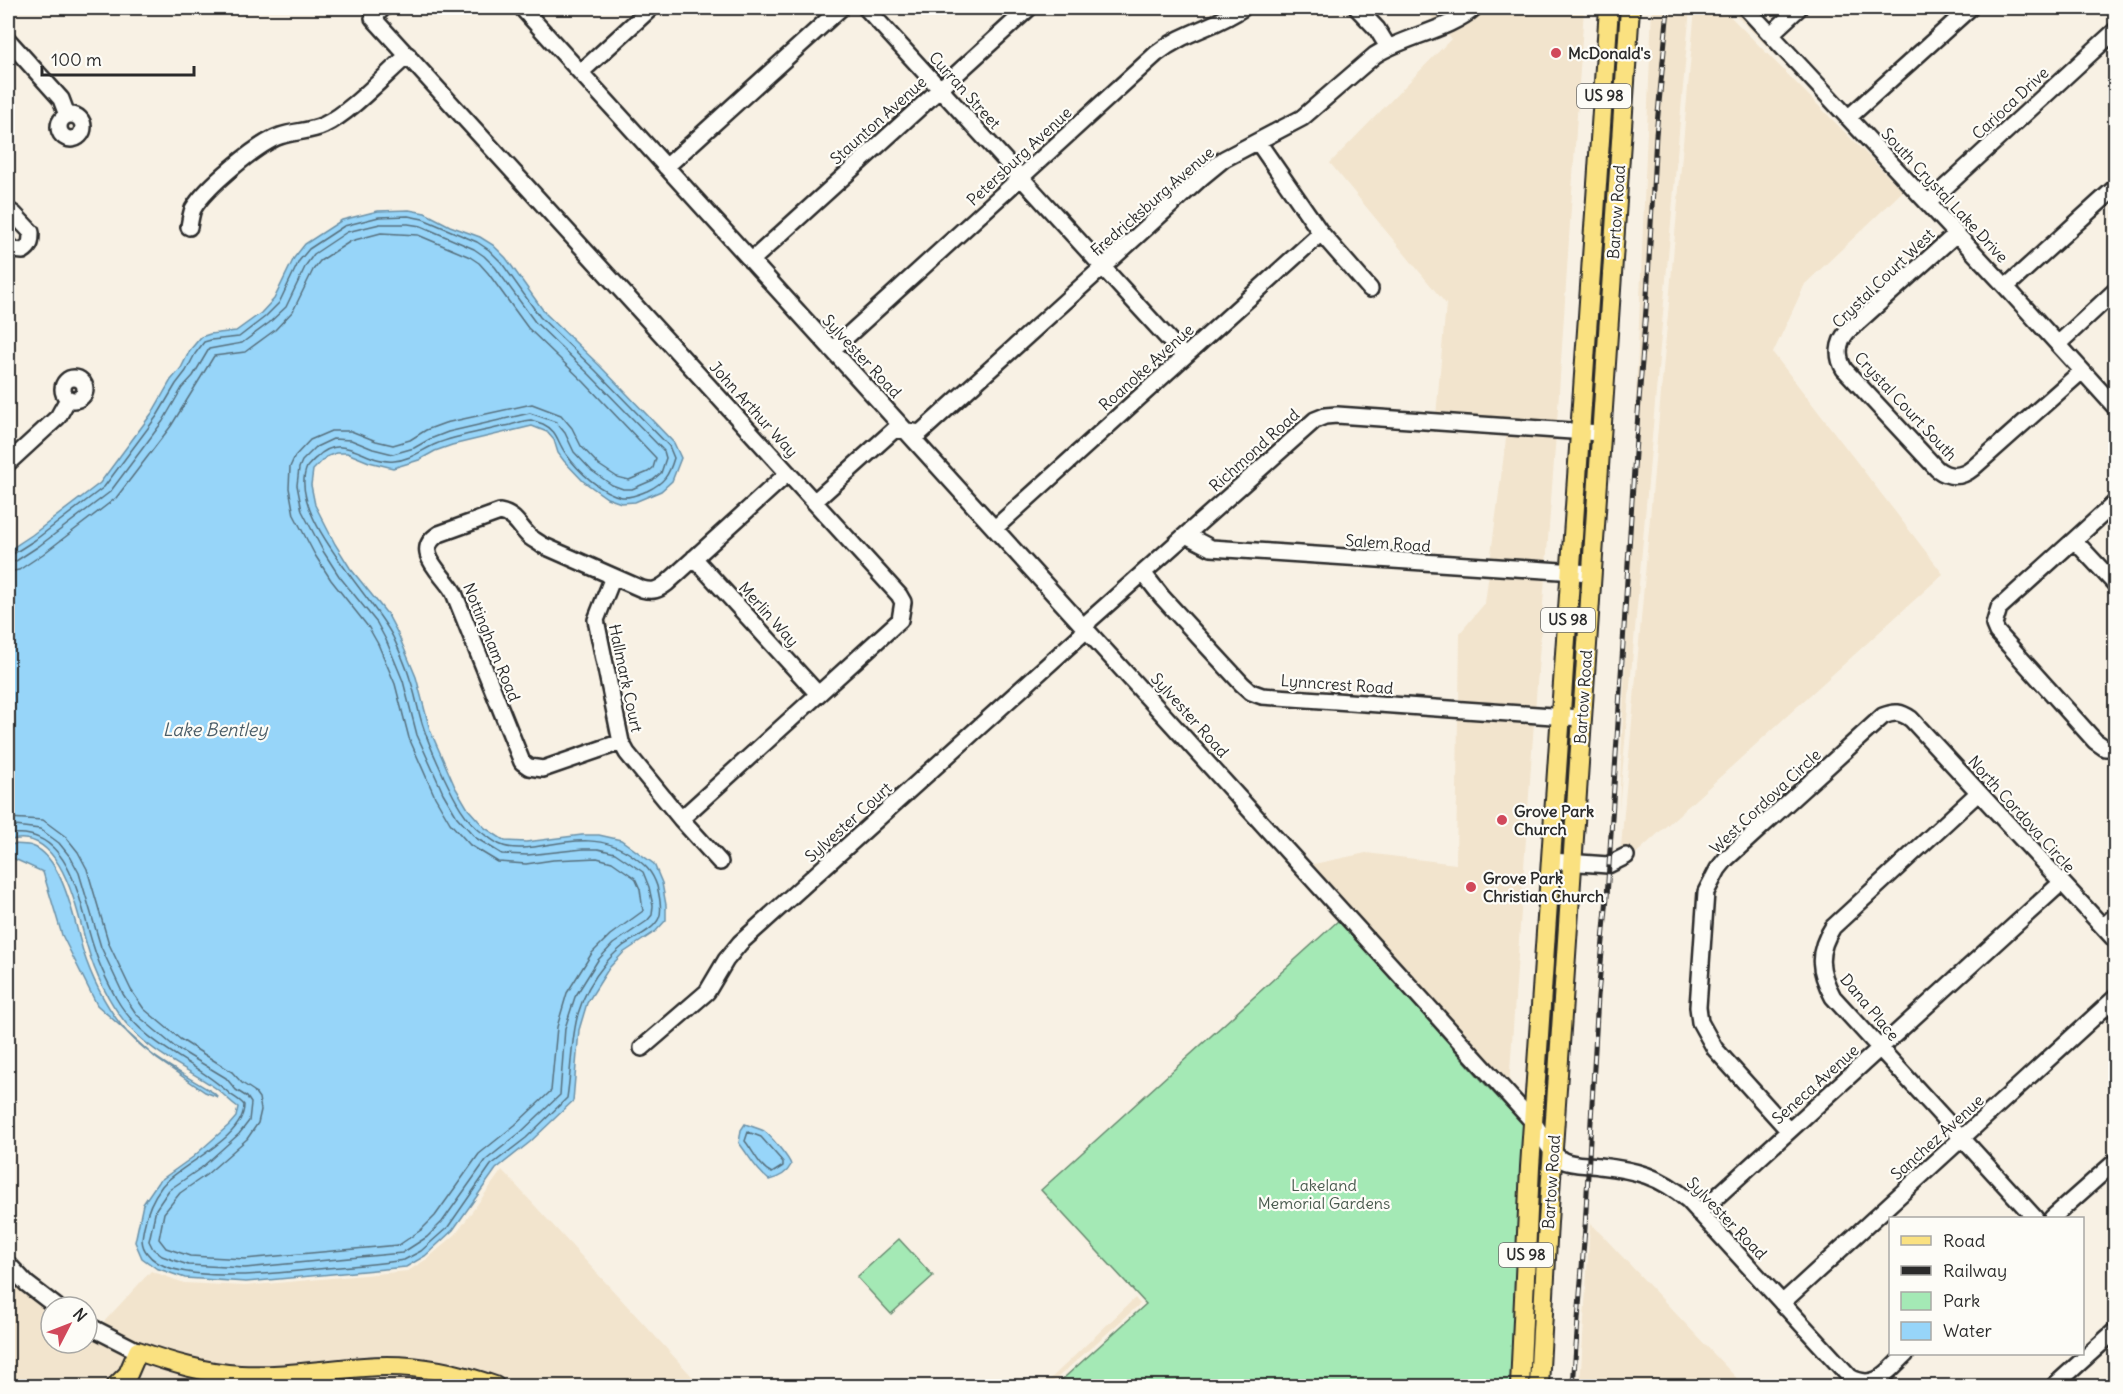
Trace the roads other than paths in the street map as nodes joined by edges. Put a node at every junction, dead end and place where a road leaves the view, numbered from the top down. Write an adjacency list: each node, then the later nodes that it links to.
1 (383, 8): 19 (street, John Arthur Way)
2 (522, 8): 20 (street, Sylvester Road)
3 (651, 8): 20 (street)
4 (841, 8): 25 (street)
5 (866, 8): 21 (street, Curran Street)
6 (1029, 8): 21 (street, Staunton Avenue)
7 (1244, 8): 26 (street, Petersburg Avenue)
8 (1358, 8): 18 (street)
9 (1474, 8): 18 (street, Fredricksburg Avenue)
10 (1610, 8): 46 (main road, Bartow Road / US 98)
11 (1630, 8): 48 (main road, Bartow Road / US 98)
12 (1746, 8): 16 (street, South Crystal Lake Drive)
13 (1799, 8): 16 (street)
14 (1970, 8): 23 (street)
15 (2115, 30): 28 (street, Carioca Drive)
16 (1771, 34): 23 (street, South Crystal Lake Drive)
17 (8, 40): 22 (street)
18 (1388, 47): 24 (street, Fredricksburg Avenue)
19 (408, 55): 30 (street); 50 (street, John Arthur Way)
20 (581, 72): 25 (street, Sylvester Road)
21 (940, 89): 26 (street, Curran Street); 34 (street, Staunton Avenue)
22 (67, 115)
23 (1850, 117): 28 (street, South Crystal Lake Drive)
24 (1258, 142): 31 (street); 35 (street, Fredricksburg Avenue)
25 (666, 167): 34 (street, Sylvester Road)
26 (1022, 178): 35 (street, Curran Street); 40 (street, Petersburg Avenue)
27 (2115, 187): 36 (street)
28 (1928, 203): 32 (street, South Crystal Lake Drive)
29 (8, 210): 33 (street)
30 (189, 227)
31 (1321, 233): 37 (street); 42 (street, Roanoke Avenue)
32 (1956, 234): 36 (street, South Crystal Lake Drive); 41 (street, Crystal Court West)
33 (8, 244)
34 (751, 261): 40 (street, Sylvester Road)
35 (1102, 267): 42 (street, Curran Street); 47 (street, Fredricksburg Avenue)
36 (2006, 287): 39 (street, South Crystal Lake Drive)
37 (1370, 289)
38 (2115, 290): 39 (street)
39 (2058, 344): 43 (street, South Crystal Lake Drive)
40 (832, 350): 47 (street, Sylvester Road)
41 (1839, 351): 43 (street, Crystal Court South)
42 (1184, 356): 53 (street, Roanoke Avenue)
43 (2082, 371): 45 (street, South Crystal Lake Drive)
44 (68, 399): 49 (street)
45 (2115, 408)
46 (1581, 430): 48 (street, Richmond Road); 54 (street, Richmond Road); 57 (main road, Bartow Road / US 98)
47 (907, 431): 51 (street); 53 (street, Sylvester Road)
48 (1600, 433): 58 (main road, Bartow Road / US 98)
49 (8, 463)
50 (788, 473): 51 (street, John Arthur Way); 56 (street, Nottingham Road)
51 (814, 502): 63 (street, John Arthur Way)
52 (2115, 502): 55 (street)
53 (995, 528): 62 (street, Sylvester Road)
54 (1186, 535): 57 (street, Salem Road); 59 (street, Richmond Road)
55 (2074, 540): 61 (street); 68 (street)
56 (694, 558): 60 (street, Nottingham Road); 63 (street, Merlin Way)
57 (1571, 573): 58 (street, Salem Road); 65 (main road, Bartow Road / US 98)
58 (1591, 573): 66 (main road, Bartow Road / US 98)
59 (1144, 574): 62 (street, Richmond Road); 65 (street, Lynncrest Road)
60 (613, 577): 67 (street, Hallmark Court); 67 (street, Nottingham Road)
61 (2115, 585)
62 (1086, 627): 80 (street, Sylvester Court); 82 (street, Sylvester Road)
63 (818, 694): 70 (street, John Arthur Way)
64 (1901, 712): 69 (street, North Cordova Circle); 83 (street, West Cordova Circle)
65 (1562, 718): 66 (street, Lynncrest Road); 72 (main road, Bartow Road / US 98)
66 (1581, 718): 74 (main road, Bartow Road / US 98)
67 (621, 742): 70 (street, Hallmark Court)
68 (2115, 748)
69 (1978, 793): 75 (street, North Cordova Circle); 81 (street, Dana Place)
70 (681, 819): 73 (street, Hallmark Court)
71 (1626, 856): 74 (street)
72 (1552, 861): 74 (street); 82 (main road, Bartow Road / US 98)
73 (720, 862)
74 (1572, 863): 85 (main road, Bartow Road / US 98)
75 (2061, 883): 77 (street, North Cordova Circle); 81 (street, Seneca Avenue)
76 (2115, 915): 77 (street)
77 (2103, 927): 78 (street, North Cordova Circle)
78 (2115, 941)
79 (2115, 997): 84 (street, Sanchez Avenue)
80 (642, 1048)
81 (1881, 1049): 83 (street, Seneca Avenue); 84 (street, Dana Place)
82 (1534, 1123): 85 (street, Sylvester Road); 102 (main road, Bartow Road / US 98)
83 (1790, 1131): 87 (street, Seneca Avenue)
84 (1962, 1138): 88 (street, Dana Place); 92 (street, Sanchez Avenue)
85 (1553, 1152): 87 (street, Sylvester Road); 103 (main road, Bartow Road / US 98)
86 (2115, 1161): 89 (street)
87 (1699, 1213): 92 (street, Sylvester Road)
88 (2034, 1217)
89 (2053, 1217)
90 (8, 1264): 91 (street)
91 (41, 1295)
92 (1782, 1303): 96 (street, Sylvester Road)
93 (2115, 1330): 104 (street)
94 (99, 1331): 95 (street)
95 (138, 1351): 97 (main road); 99 (main road)
96 (1904, 1355)
97 (242, 1375): 98 (main road); 100 (main road)
98 (302, 1380): 101 (main road)
99 (116, 1386)
100 (262, 1386)
101 (495, 1386)
102 (1520, 1386)
103 (1539, 1386)
104 (2054, 1386)

